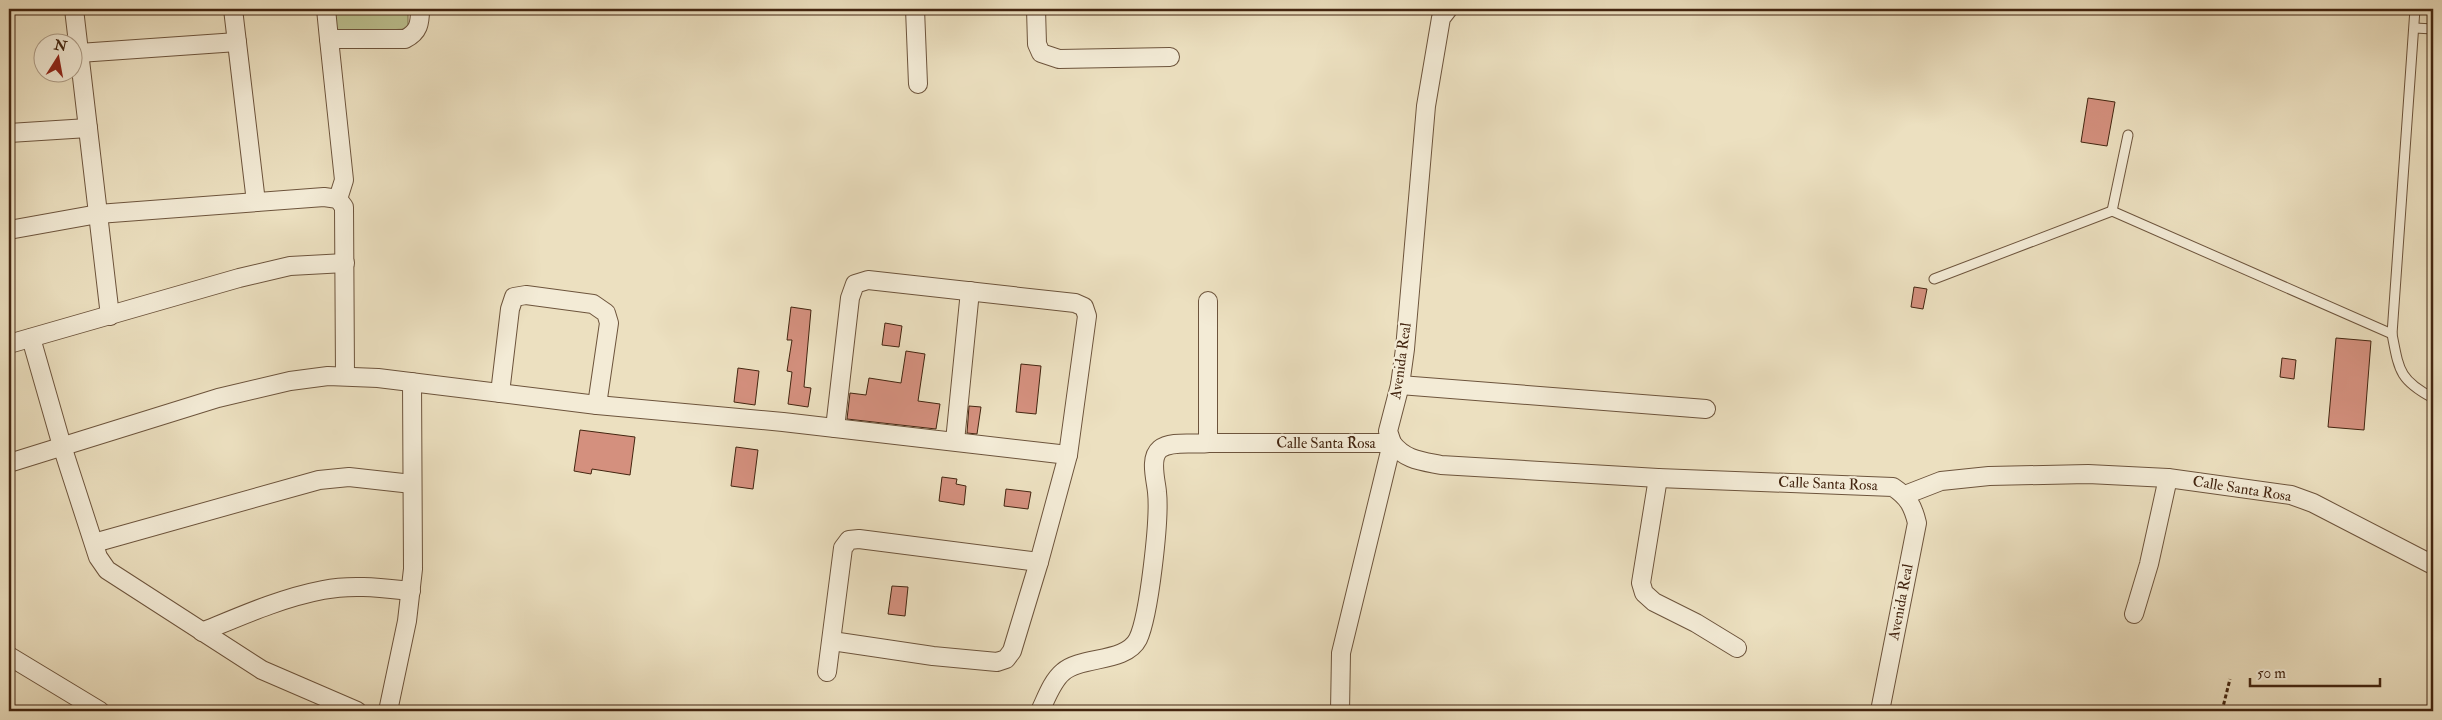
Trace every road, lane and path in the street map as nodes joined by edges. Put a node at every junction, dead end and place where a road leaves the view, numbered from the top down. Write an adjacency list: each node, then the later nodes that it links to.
1 (74, 9): 11 (street)
2 (233, 9): 13 (street)
3 (326, 9): 12 (street)
4 (420, 9): 12 (street)
5 (915, 9): 17 (street)
6 (1036, 9): 15 (street)
7 (1448, 9): 36 (street, Avenida Real)
8 (2415, 9): 9 (lane)
9 (2415, 28): 10 (lane); 31 (lane)
10 (2433, 29)
11 (77, 32)
12 (329, 39): 21 (street)
13 (237, 42): 14 (street); 22 (street)
14 (82, 53)
15 (1170, 57)
16 (82, 78): 18 (street)
17 (918, 84)
18 (88, 128): 19 (street); 24 (street)
19 (9, 133)
20 (2128, 135): 23 (lane)
21 (338, 199): 22 (street); 26 (street)
22 (256, 202): 24 (street)
23 (2112, 211): 27 (lane); 31 (lane)
24 (98, 214): 25 (street); 30 (street)
25 (9, 230)
26 (345, 263): 30 (street); 34 (street)
27 (1934, 279)
28 (970, 291): 41 (street); 42 (street); 46 (street)
29 (1208, 301): 43 (street)
30 (110, 316): 32 (street)
31 (2392, 334): 38 (lane)
32 (31, 338): 33 (street); 45 (street)
33 (9, 344)
34 (345, 376): 35 (street); 45 (street)
35 (412, 382): 37 (street); 50 (street)
36 (1400, 385): 40 (street); 44 (street, Avenida Real)
37 (500, 393): 39 (street); 39 (street)
38 (2433, 398)
39 (597, 405): 41 (street)
40 (1706, 409)
41 (835, 428): 42 (street)
42 (955, 441): 46 (street)
43 (1208, 442): 44 (street, Calle Santa Rosa); 66 (street, Calle Santa Rosa)
44 (1392, 443): 48 (street, Calle Santa Rosa); 67 (street, Avenida Real)
45 (62, 446): 47 (street); 52 (street)
46 (1068, 455): 53 (street)
47 (9, 463)
48 (1658, 478): 51 (street, Calle Santa Rosa); 59 (street)
49 (2168, 478): 51 (street, Calle Santa Rosa); 54 (street, Calle Santa Rosa); 56 (street)
50 (412, 484): 52 (street); 55 (street)
51 (1905, 495): 68 (street, Avenida Real)
52 (94, 543): 57 (street)
53 (1039, 562): 58 (street); 58 (street)
54 (2433, 565)
55 (411, 591): 57 (street); 65 (street)
56 (2134, 614)
57 (202, 632): 64 (street)
58 (832, 641): 61 (street)
59 (1737, 648)
60 (9, 656): 63 (street)
61 (827, 672)
62 (2230, 680): 69 (path)
63 (100, 711)
64 (357, 711)
65 (388, 711)
66 (1040, 711)
67 (1340, 711)
68 (1880, 711)
69 (2222, 711)

